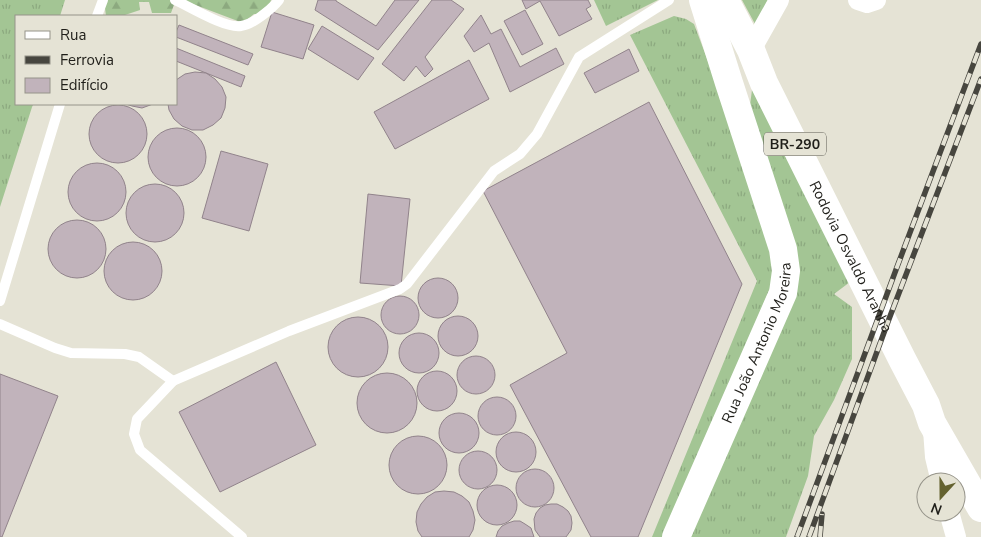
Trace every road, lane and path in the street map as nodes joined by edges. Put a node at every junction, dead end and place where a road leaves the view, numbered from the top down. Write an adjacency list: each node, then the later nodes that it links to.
1 (103, 0): 10 (lane)
2 (175, 0): 3 (lane)
3 (279, 0)
4 (669, 0): 16 (lane)
5 (703, 0): 12 (main road, Rua João Antonio Moreira)
6 (725, 0): 11 (main road, Rodovia Osvaldo Aranha / BR-290)
7 (779, 0): 11 (street)
8 (858, 0): 9 (street)
9 (876, 0)
10 (97, 15)
11 (751, 50): 12 (main road); 17 (main road, Rodovia Osvaldo Aranha / BR-290)
12 (729, 83): 23 (main road, Rua João Antonio Moreira)
13 (60, 105): 14 (lane)
14 (0, 301)
15 (0, 324): 16 (lane)
16 (173, 381): 22 (lane)
17 (929, 414): 18 (main road, Rodovia Osvaldo Aranha / BR-290); 19 (street); 20 (main road, Rodovia Osvaldo Aranha / BR-290)
18 (981, 470)
19 (939, 472)
20 (981, 508)
21 (952, 522): 24 (street)
22 (242, 537)
23 (676, 537)
24 (956, 537)

